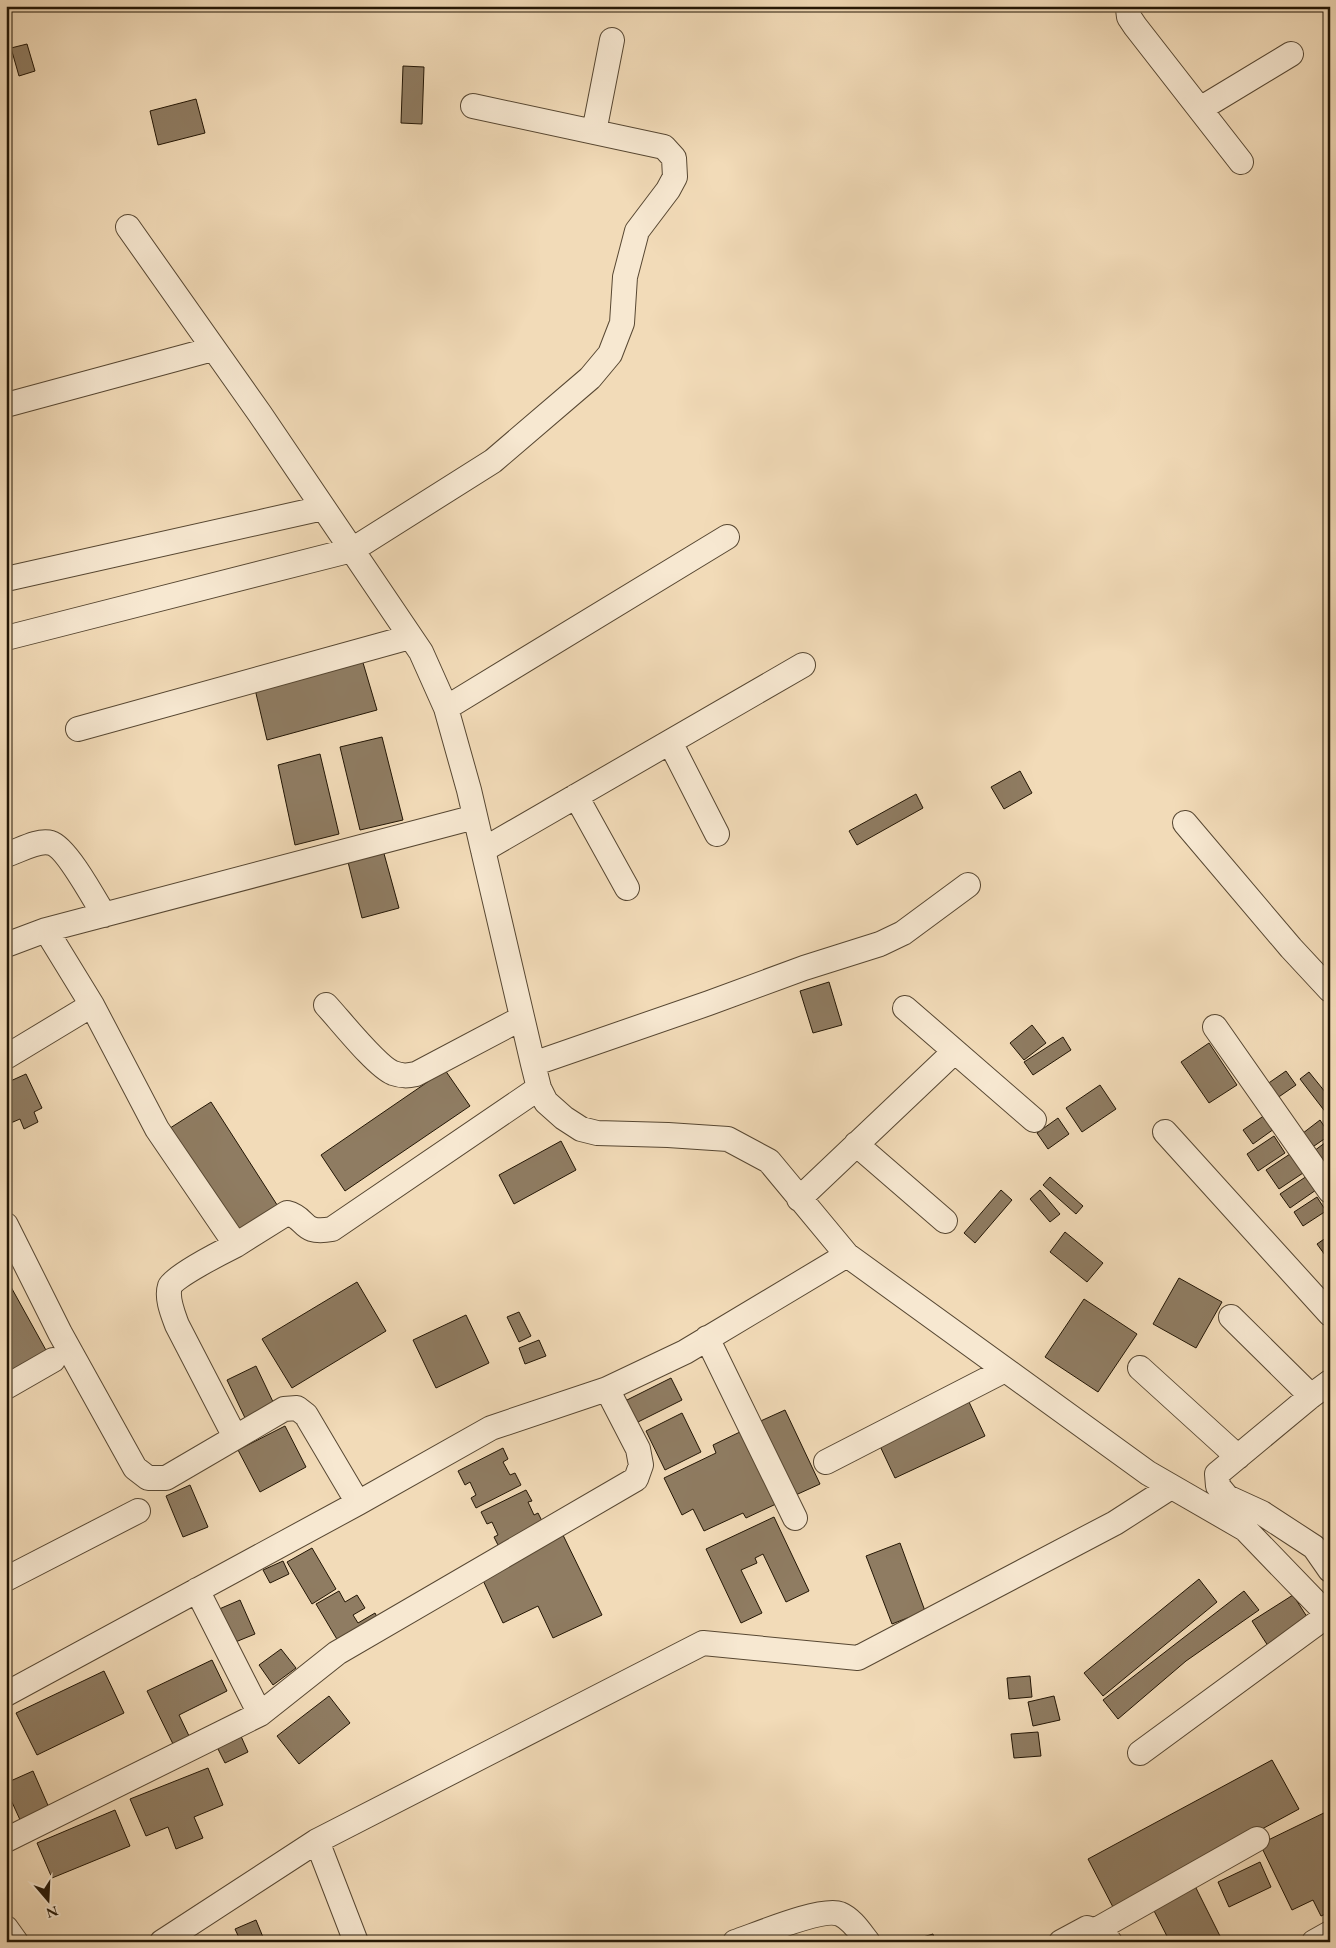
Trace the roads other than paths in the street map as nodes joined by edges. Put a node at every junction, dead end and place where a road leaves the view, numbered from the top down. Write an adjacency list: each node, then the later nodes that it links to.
1 (1129, 6): 5 (street)
2 (612, 40): 6 (street)
3 (1291, 54): 5 (street)
4 (473, 106): 6 (street)
5 (1200, 109): 7 (street)
6 (594, 132): 13 (street)
7 (1241, 162)
8 (128, 227): 9 (street)
9 (213, 349): 10 (street); 11 (street)
10 (6, 405)
11 (323, 508): 13 (street); 14 (street)
12 (727, 537): 18 (street)
13 (352, 550): 15 (street); 16 (street)
14 (6, 579)
15 (410, 637): 18 (street); 19 (street)
16 (6, 638)
17 (803, 665): 20 (street)
18 (446, 708): 22 (street)
19 (78, 729)
20 (670, 742): 21 (street); 24 (street)
21 (576, 796): 25 (street); 28 (street)
22 (475, 818): 25 (street); 29 (street)
23 (1185, 823): 32 (street)
24 (717, 834)
25 (483, 850): 36 (street)
26 (6, 855): 29 (street)
27 (968, 885): 40 (street)
28 (627, 888)
29 (104, 915): 30 (street)
30 (46, 930): 31 (street); 33 (street)
31 (6, 944)
32 (1330, 990)
33 (92, 1005): 39 (street); 49 (street)
34 (326, 1005): 36 (street)
35 (905, 1008): 38 (street)
36 (522, 1018): 40 (street)
37 (1215, 1027): 45 (street)
38 (954, 1052): 42 (street); 44 (street)
39 (6, 1057)
40 (532, 1064): 41 (street)
41 (539, 1088): 46 (street); 49 (street)
42 (1034, 1120)
43 (1165, 1132): 51 (street)
44 (856, 1144): 46 (street); 47 (street)
45 (1330, 1191)
46 (799, 1199): 50 (street)
47 (945, 1221)
48 (6, 1225): 61 (street)
49 (236, 1245): 61 (street)
50 (847, 1255): 53 (street); 56 (street)
51 (1330, 1314)
52 (1231, 1318): 60 (street)
53 (707, 1338): 59 (street); 67 (street)
54 (53, 1360): 58 (street)
55 (1140, 1368): 62 (street)
56 (1005, 1370): 63 (street); 64 (street)
57 (1330, 1382): 60 (street)
58 (6, 1387)
59 (607, 1389): 65 (street); 73 (street)
60 (1311, 1396): 62 (street)
61 (235, 1437): 65 (street)
62 (1238, 1457): 68 (street)
63 (826, 1462)
64 (1171, 1487): 71 (street); 77 (street)
65 (358, 1503): 70 (street)
66 (138, 1511): 69 (street)
67 (795, 1518)
68 (1330, 1570)
69 (6, 1579)
70 (197, 1590): 72 (street); 73 (street)
71 (1329, 1616): 74 (street)
72 (6, 1694)
73 (260, 1714): 76 (street)
74 (1140, 1753)
75 (1256, 1839): 79 (street)
76 (6, 1840)
77 (317, 1841): 80 (street); 81 (street)
78 (1330, 1933): 85 (street)
79 (1103, 1936): 84 (street)
80 (162, 1942)
81 (356, 1942)
82 (735, 1942): 83 (street)
83 (868, 1942)
84 (1060, 1942)
85 (1314, 1942)

